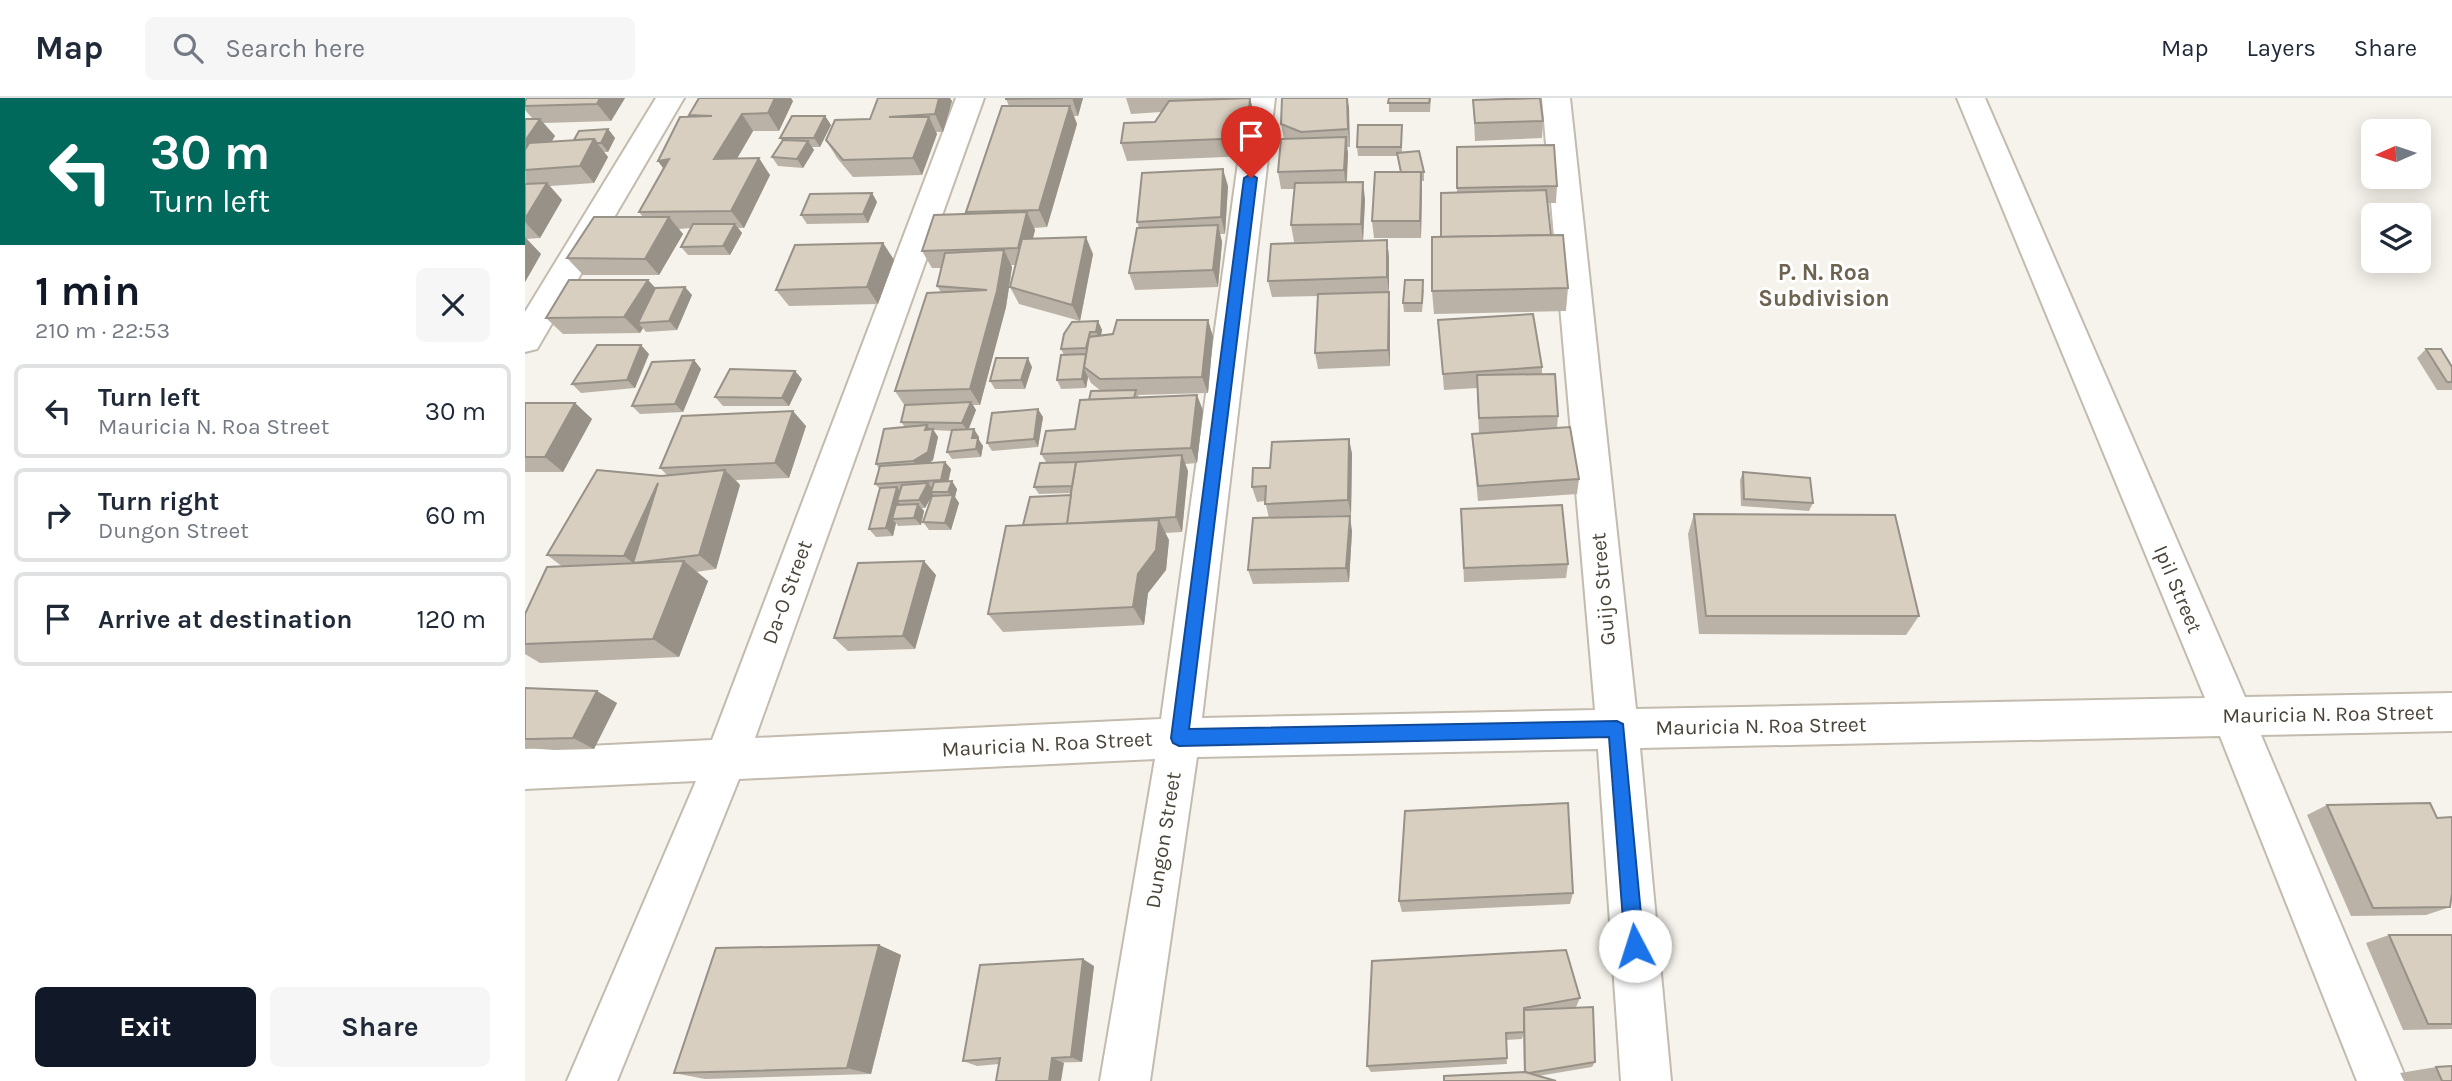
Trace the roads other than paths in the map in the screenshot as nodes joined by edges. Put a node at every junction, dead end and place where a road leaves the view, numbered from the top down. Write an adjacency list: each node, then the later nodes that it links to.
1 (670, 98): 6 (street)
2 (970, 98): 11 (street, Da-O Street)
3 (1261, 98): 10 (street, Dungon Street)
4 (1556, 98): 9 (street, Guijo Street)
5 (1971, 98): 8 (street, Ipil Street)
6 (525, 340)
7 (2452, 712): 8 (street, Mauricia N. Roa Street)
8 (2232, 716): 9 (street, Mauricia N. Roa Street); 16 (street, Ipil Street)
9 (1617, 729): 10 (street, Mauricia N. Roa Street); 15 (street, Guijo Street)
10 (1179, 738): 11 (street, Mauricia N. Roa Street); 14 (street, Dungon Street)
11 (726, 759): 12 (street, Mauricia N. Roa Street); 13 (street, Da-O Street)
12 (525, 768)
13 (592, 1081)
14 (1125, 1081)
15 (1646, 1081)
16 (2382, 1081)

